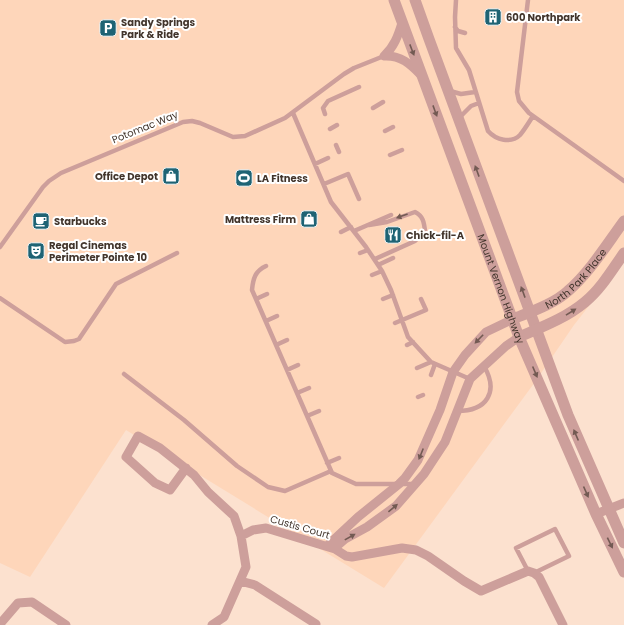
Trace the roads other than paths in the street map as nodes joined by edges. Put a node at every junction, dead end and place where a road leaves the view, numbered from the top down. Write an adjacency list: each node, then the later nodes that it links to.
1 (394, 0): 5 (street, Mount Vernon Highway)
2 (416, 0): 11 (street, Mount Vernon Highway)
3 (456, 0): 6 (lane)
4 (528, 0): 18 (lane)
5 (402, 23): 8 (street); 9 (street, Mount Vernon Highway, one-way to 9)
6 (455, 27): 7 (lane); 12 (lane)
7 (465, 33)
8 (384, 56): 9 (street); 16 (lane, Potomac Way)
9 (421, 74): 58 (street, Mount Vernon Highway, one-way to 58)
10 (359, 87): 17 (lane)
11 (447, 90): 12 (lane); 19 (street, Mount Vernon Highway)
12 (475, 92): 14 (lane)
13 (383, 102): 15 (lane)
14 (479, 103): 18 (lane); 19 (lane)
15 (373, 108)
16 (293, 113): 29 (lane); 38 (lane, Potomac Way)
17 (325, 114)
18 (534, 116): 30 (lane)
19 (458, 120): 56 (street, Mount Vernon Highway, one-way to 19)
20 (337, 125): 22 (lane)
21 (393, 127): 23 (lane)
22 (330, 129)
23 (385, 131)
24 (336, 145): 26 (lane)
25 (402, 150): 27 (lane)
26 (339, 152)
27 (390, 155)
28 (328, 158): 29 (lane)
29 (315, 164): 31 (lane)
30 (624, 181)
31 (324, 184): 32 (lane); 36 (lane)
32 (358, 199)
33 (391, 215): 35 (lane)
34 (624, 221): 39 (street, North Park Place)
35 (369, 225): 36 (lane); 45 (lane, one-way to 35)
36 (353, 229): 37 (lane); 40 (lane)
37 (341, 232)
38 (0, 247)
39 (605, 247): 43 (street); 56 (street, North Park Place)
40 (368, 250): 42 (lane); 45 (lane)
41 (177, 253): 52 (lane)
42 (360, 253)
43 (622, 256): 62 (street, North Park Place, one-way to 43)
44 (393, 258): 46 (lane)
45 (375, 259): 46 (lane)
46 (378, 265): 48 (lane)
47 (266, 266): 53 (lane)
48 (382, 271): 49 (lane); 51 (lane)
49 (372, 275)
50 (267, 294): 53 (lane)
51 (393, 295): 54 (lane); 59 (lane)
52 (0, 298)
53 (256, 298): 60 (lane)
54 (383, 299)
55 (421, 299): 59 (lane)
56 (530, 312): 58 (street, North Park Place); 62 (street, Mount Vernon Highway)
57 (277, 316): 60 (lane)
58 (513, 319): 63 (street, Mount Vernon Highway); 73 (street, one-way to 73)
59 (402, 320): 61 (lane); 65 (lane)
60 (266, 321): 66 (lane)
61 (395, 323)
62 (536, 329): 63 (street, North Park Place); 89 (street, Mount Vernon Highway, one-way to 62)
63 (519, 337): 70 (street); 90 (street, Mount Vernon Highway, one-way to 90)
64 (287, 340): 66 (lane)
65 (413, 342): 67 (lane); 68 (lane)
66 (276, 345): 72 (lane)
67 (407, 345)
68 (433, 363): 71 (lane); 73 (lane); 75 (lane)
69 (298, 365): 72 (lane)
70 (484, 366): 76 (street); 80 (lane)
71 (417, 368)
72 (287, 370): 78 (lane)
73 (453, 372): 76 (lane); 86 (street, one-way to 86)
74 (124, 374): 85 (lane)
75 (431, 375)
76 (470, 379): 80 (street)
77 (309, 388): 78 (lane)
78 (297, 393): 81 (lane)
79 (319, 411): 81 (lane)
80 (457, 411): 87 (street)
81 (307, 416): 83 (lane)
82 (339, 458): 83 (lane)
83 (327, 463): 85 (lane)
84 (186, 468): 84 (street); 91 (street)
85 (331, 471): 86 (lane)
86 (399, 484): 87 (lane); 93 (street)
87 (414, 484): 93 (street, one-way to 87)
88 (624, 503): 89 (street)
89 (608, 509): 90 (street); 92 (street, Mount Vernon Highway)
90 (596, 514): 95 (street, Mount Vernon Highway, one-way to 95)
91 (241, 536): 93 (street, Custis Court); 96 (street)
92 (624, 544)
93 (331, 548): 94 (street, Custis Court)
94 (531, 572): 94 (lane); 101 (street)
95 (624, 572)
96 (240, 581): 98 (street); 100 (street)
97 (0, 624): 99 (street)
98 (316, 624)
99 (66, 625)
100 (212, 625)
101 (563, 625)

